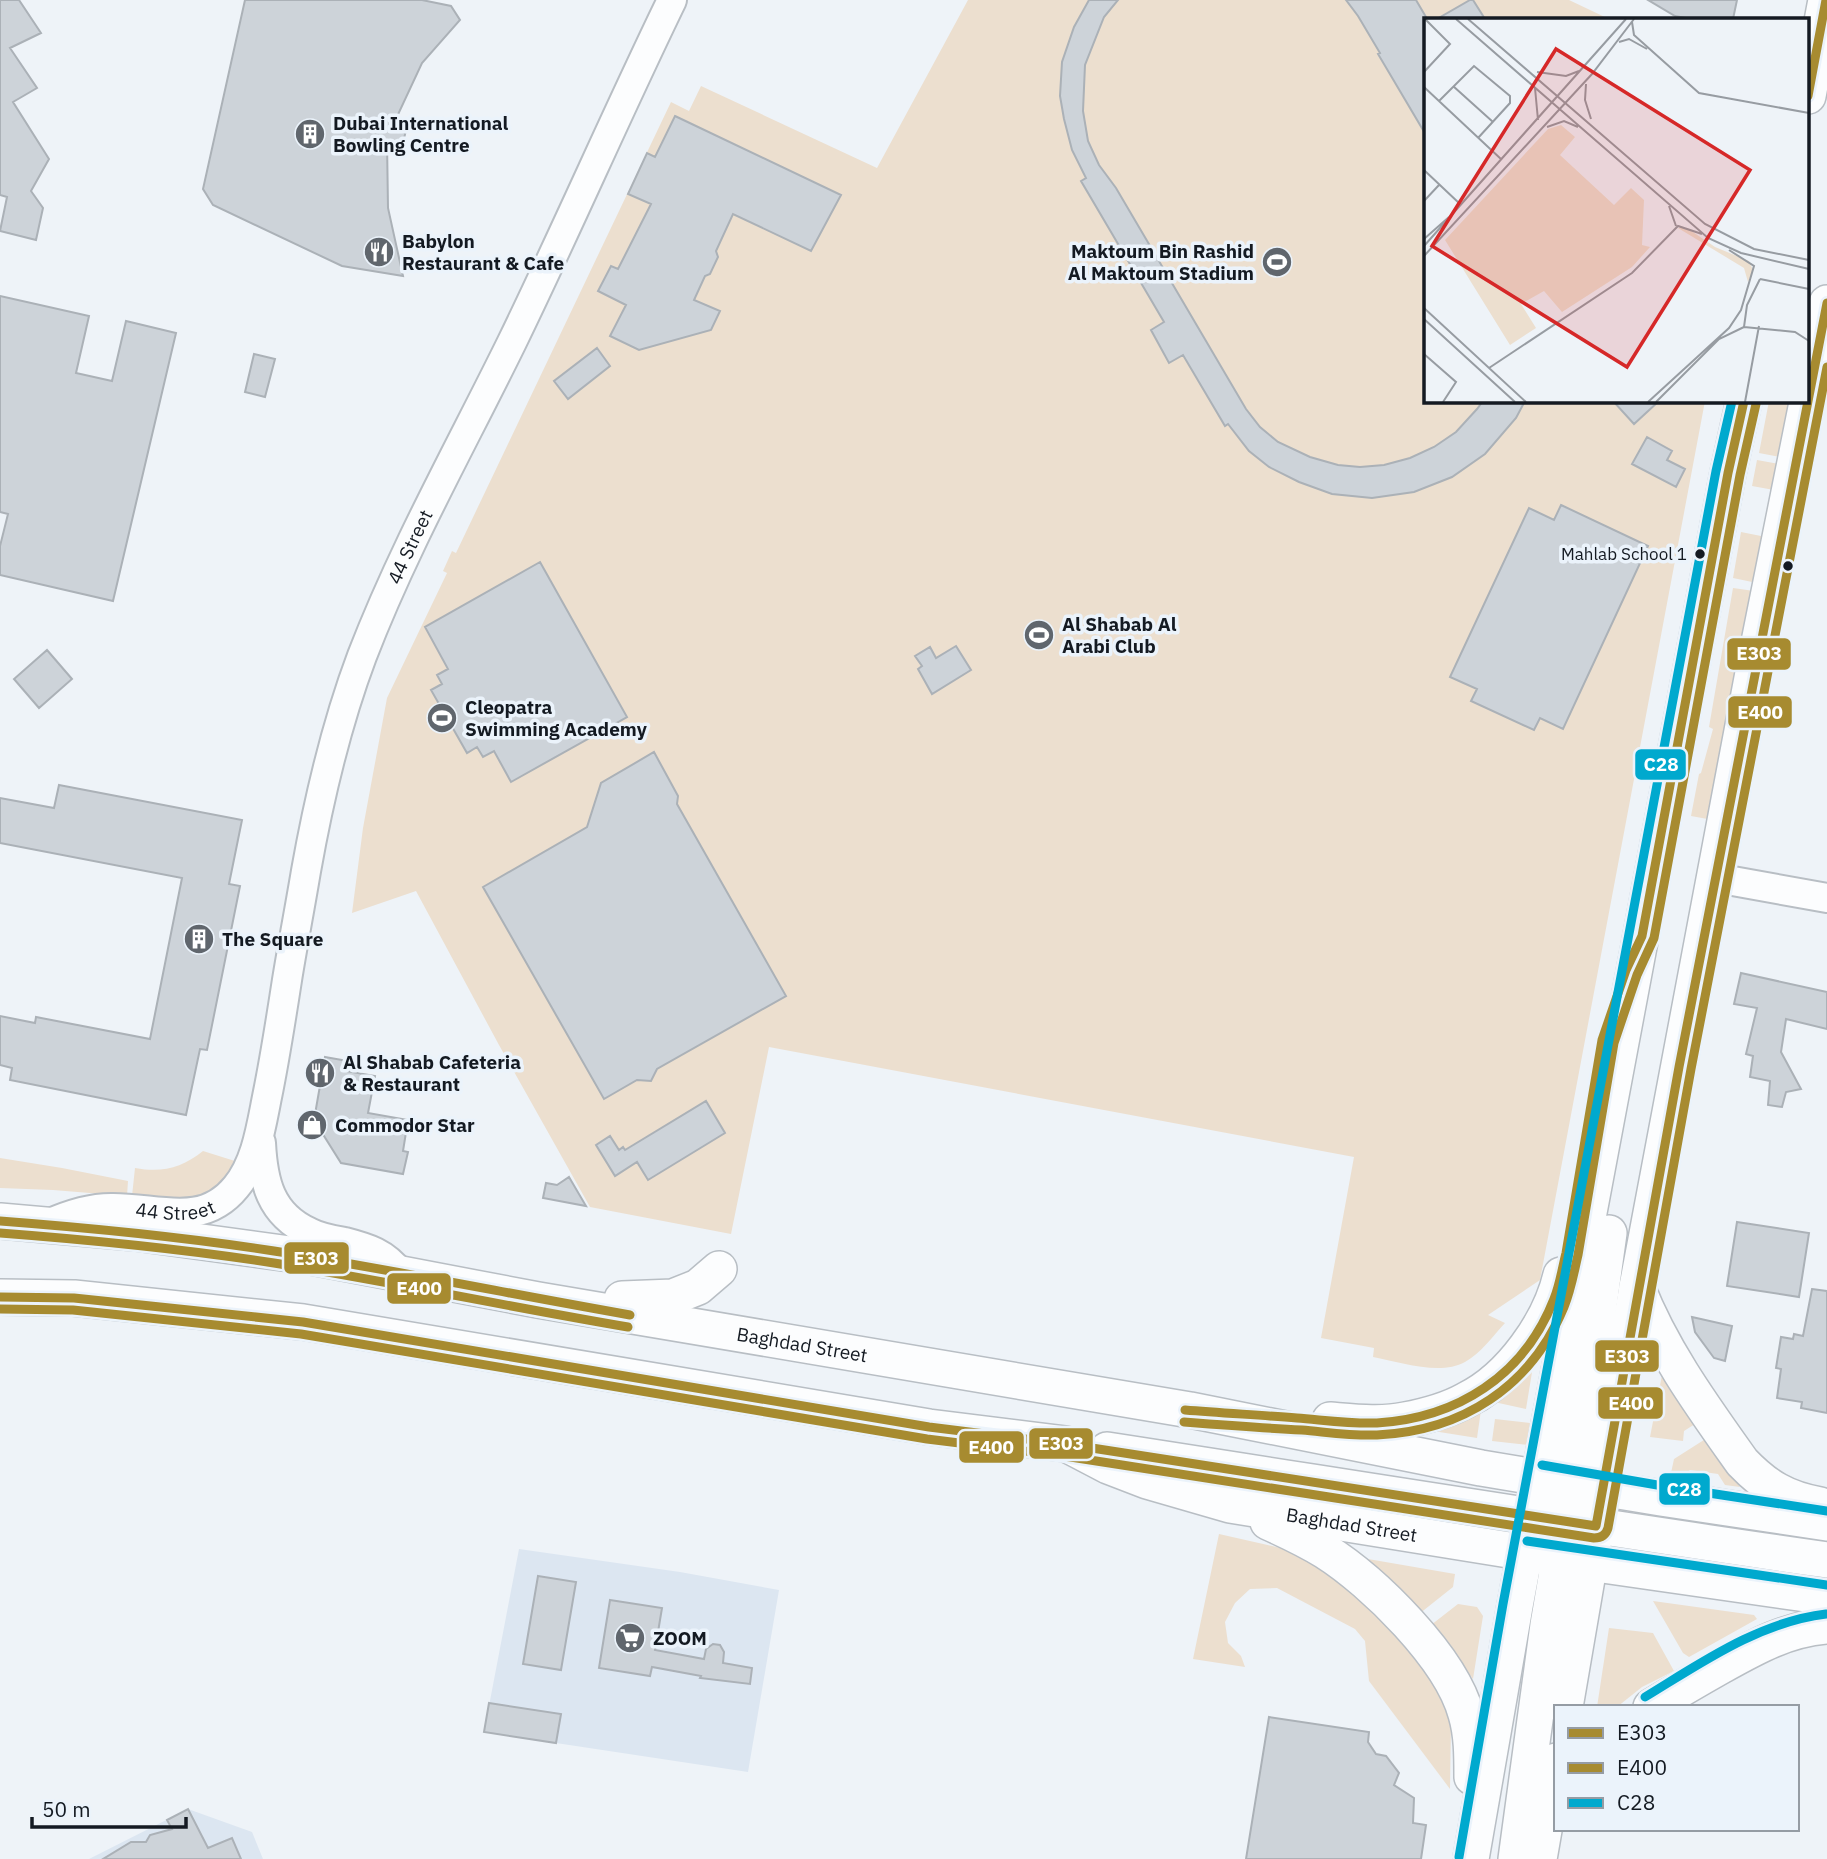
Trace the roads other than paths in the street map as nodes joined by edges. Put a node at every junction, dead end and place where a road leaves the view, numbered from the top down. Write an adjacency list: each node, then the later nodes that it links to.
1 (672, 0): 11 (street, 44 Street)
2 (1826, 0): 3 (main road)
3 (1810, 85)
4 (1827, 303): 5 (main road)
5 (1810, 390)
6 (1744, 402): 10 (main road)
7 (1808, 402): 8 (main road)
8 (1716, 878): 9 (street); 16 (main road)
9 (1827, 898)
10 (1642, 936): 19 (main road); 21 (main road)
11 (261, 1130): 13 (street, 44 Street); 15 (street, 44 Street)
12 (0, 1221): 13 (main road, Baghdad Street)
13 (48, 1224): 15 (main road, Baghdad Street)
14 (719, 1269): 18 (main road)
15 (400, 1273): 18 (main road, Baghdad Street)
16 (1637, 1287): 21 (main road); 23 (main road)
17 (0, 1297): 20 (main road, Baghdad Street)
18 (538, 1300): 19 (main road, Baghdad Street)
19 (1190, 1410): 21 (main road, Baghdad Street)
20 (1066, 1444): 22 (main road, Baghdad Street); 24 (main road)
21 (1571, 1482): 24 (main road); 24 (main road); 25 (main road, Baghdad Street)
22 (1230, 1505): 26 (main road, Baghdad Street); 35 (main road)
23 (1827, 1506)
24 (1565, 1521): 26 (main road); 27 (main road); 28 (main road)
25 (1827, 1523)
26 (1525, 1553): 28 (main road, Baghdad Street); 35 (main road)
27 (1827, 1560)
28 (1574, 1561): 29 (main road, Baghdad Street); 31 (main road); 36 (main road)
29 (1827, 1597)
30 (1827, 1626): 32 (main road)
31 (1565, 1705)
32 (1654, 1705)
33 (1554, 1772): 37 (main road)
34 (1565, 1831): 38 (main road)
35 (1472, 1852)
36 (1516, 1859)
37 (1539, 1859)
38 (1553, 1859)

